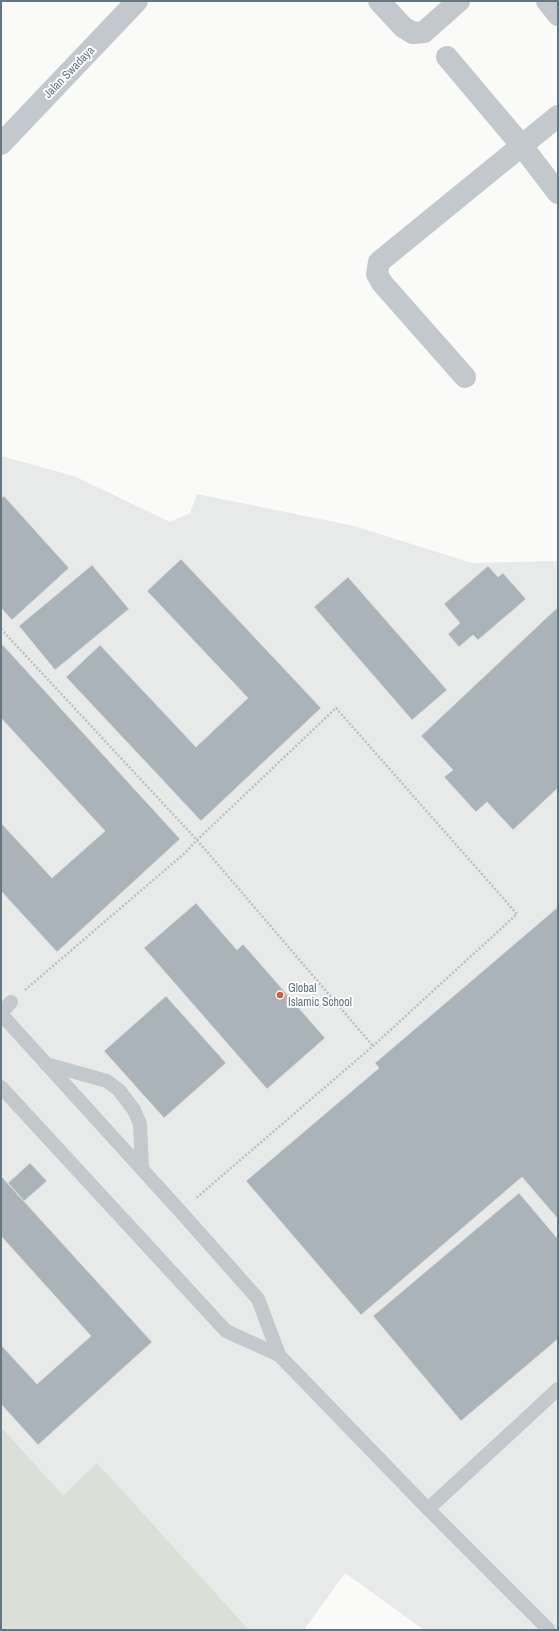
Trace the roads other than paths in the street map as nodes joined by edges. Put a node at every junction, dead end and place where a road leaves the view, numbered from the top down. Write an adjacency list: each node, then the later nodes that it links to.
1 (137, 1): 8 (street, Jalan Swadaya)
2 (379, 1): 3 (street)
3 (460, 1)
4 (547, 1): 5 (street)
5 (558, 15)
6 (448, 56): 9 (street)
7 (558, 116): 9 (street)
8 (1, 144)
9 (522, 146): 10 (street); 11 (street)
10 (558, 193)
11 (465, 377)
12 (11, 1002): 13 (lane)
13 (1, 1014): 14 (lane)
14 (46, 1064): 16 (lane); 16 (lane)
15 (1, 1087): 17 (lane)
16 (142, 1169): 17 (lane)
17 (279, 1355): 19 (lane)
18 (558, 1389): 19 (lane)
19 (428, 1509): 20 (lane)
20 (550, 1630)

